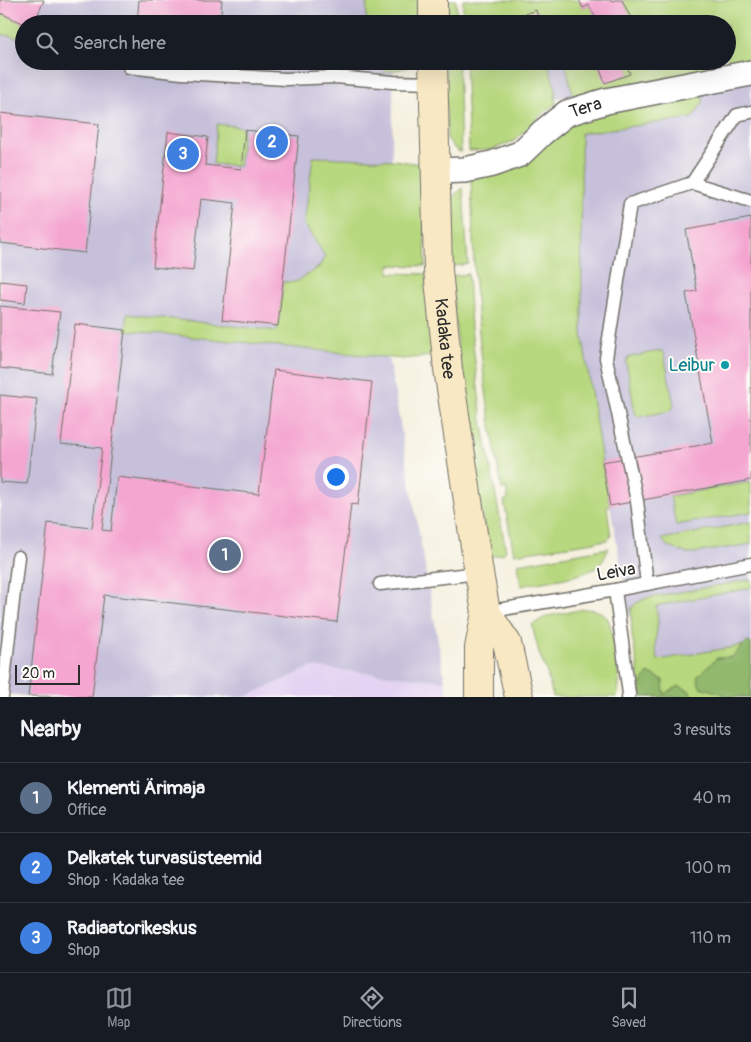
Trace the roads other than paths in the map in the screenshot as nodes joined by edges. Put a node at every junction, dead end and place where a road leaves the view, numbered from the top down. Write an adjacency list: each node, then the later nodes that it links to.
1 (434, 0): 2 (main road)
2 (433, 15)
3 (156, 70): 4 (lane)
4 (433, 72): 7 (main road, Kadaka tee)
5 (751, 73): 7 (street, Tera)
6 (751, 112): 8 (lane)
7 (435, 171): 12 (main road, Kadaka tee)
8 (692, 183): 9 (lane); 14 (lane)
9 (751, 201)
10 (18, 557): 17 (lane)
11 (751, 564): 14 (lane, Leiva)
12 (479, 574): 13 (lane); 16 (main road, Kadaka tee)
13 (380, 584)
14 (647, 584): 15 (lane, Leiva)
15 (615, 590): 16 (lane, Leiva); 22 (lane)
16 (486, 612): 18 (main road, Kadaka tee); 21 (main road, Kadaka tee)
17 (4, 652): 19 (lane)
18 (479, 695): 20 (main road)
19 (2, 697)
20 (506, 697)
21 (519, 697)
22 (628, 697)

